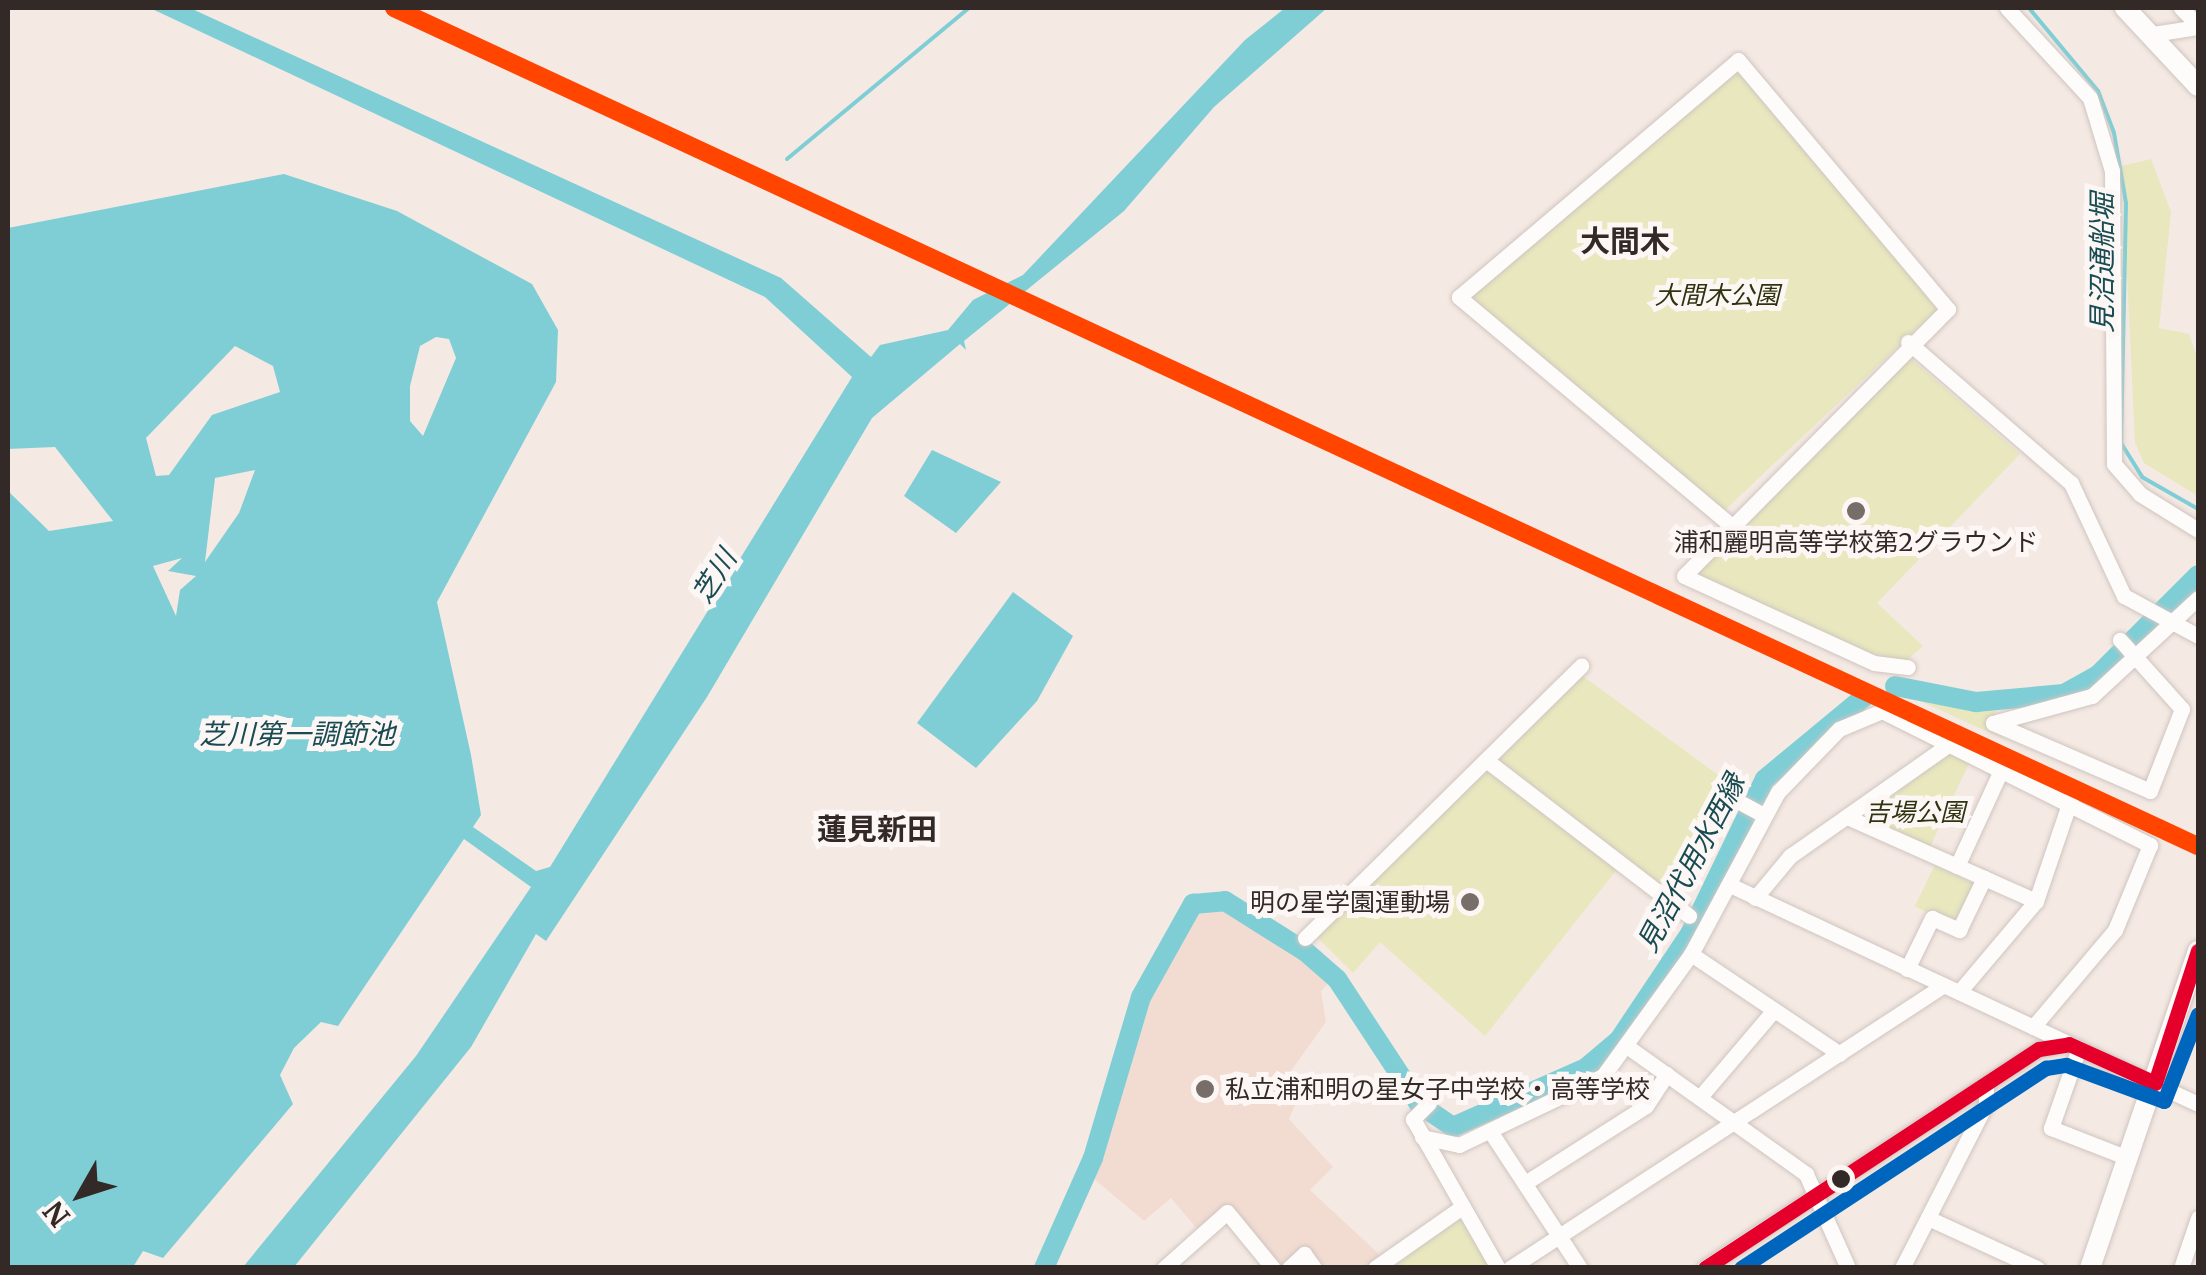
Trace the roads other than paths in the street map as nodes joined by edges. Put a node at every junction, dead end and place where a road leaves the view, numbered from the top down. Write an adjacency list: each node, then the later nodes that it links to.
1 (2007, 8): 9 (street)
2 (2125, 8): 5 (main road)
3 (2181, 8): 4 (street)
4 (2198, 26): 5 (street)
5 (2153, 34): 6 (main road)
6 (2198, 86)
7 (1908, 342): 8 (street); 8 (street); 11 (street)
8 (1727, 522): 16 (street)
9 (2198, 530)
10 (2198, 598): 11 (street)
11 (2172, 624): 12 (street); 14 (street)
12 (2198, 636)
13 (2120, 640): 14 (street)
14 (2136, 658): 14 (street)
15 (1580, 666): 18 (street)
16 (1908, 667)
17 (1952, 742): 19 (street); 22 (street); 23 (street)
18 (1486, 760): 29 (street); 30 (street)
19 (2004, 766): 20 (street); 24 (street)
20 (2070, 798): 28 (street); 36 (street)
21 (1742, 804): 22 (street)
22 (1764, 815): 26 (street)
23 (1848, 817): 24 (street); 27 (street)
24 (1957, 866): 25 (street)
25 (1984, 878): 28 (street); 33 (street)
26 (1732, 886): 27 (street); 31 (street)
27 (1755, 898): 33 (street)
28 (2036, 901): 34 (street)
29 (1689, 916)
30 (1305, 938)
31 (1691, 954): 35 (street); 38 (street)
32 (2196, 963): 41 (main road)
33 (1907, 969): 34 (street)
34 (1951, 989): 36 (street); 39 (street)
35 (1774, 1010): 39 (street); 43 (street)
36 (2033, 1027): 37 (street)
37 (2074, 1046): 41 (street); 42 (street); 49 (street)
38 (1628, 1047): 40 (street); 47 (street)
39 (1840, 1054): 46 (street)
40 (1667, 1074): 43 (street); 50 (street)
41 (2154, 1083): 45 (street); 49 (main road)
42 (1986, 1084): 51 (street); 53 (street)
43 (1700, 1097): 46 (street)
44 (1429, 1103): 48 (street)
45 (2198, 1104)
46 (1733, 1123): 51 (street); 55 (street)
47 (1490, 1130): 48 (street); 50 (street)
48 (1422, 1137): 52 (street)
49 (2128, 1158): 71 (main road)
50 (1525, 1183): 55 (street)
51 (1820, 1193): 66 (street); 67 (street)
52 (1460, 1209): 58 (street); 63 (street)
53 (1928, 1218): 56 (street); 68 (street)
54 (2198, 1218): 57 (street)
55 (1559, 1235): 64 (street); 65 (street)
56 (1996, 1249): 69 (street); 70 (street)
57 (2188, 1263)
58 (1383, 1265)
59 (1164, 1268): 60 (street)
60 (1273, 1268)
61 (1289, 1268): 62 (street)
62 (1314, 1268)
63 (1498, 1268)
64 (1510, 1268)
65 (1580, 1268)
66 (1704, 1268)
67 (1848, 1268)
68 (1902, 1268)
69 (1990, 1268)
70 (2037, 1268)
71 (2090, 1268)

